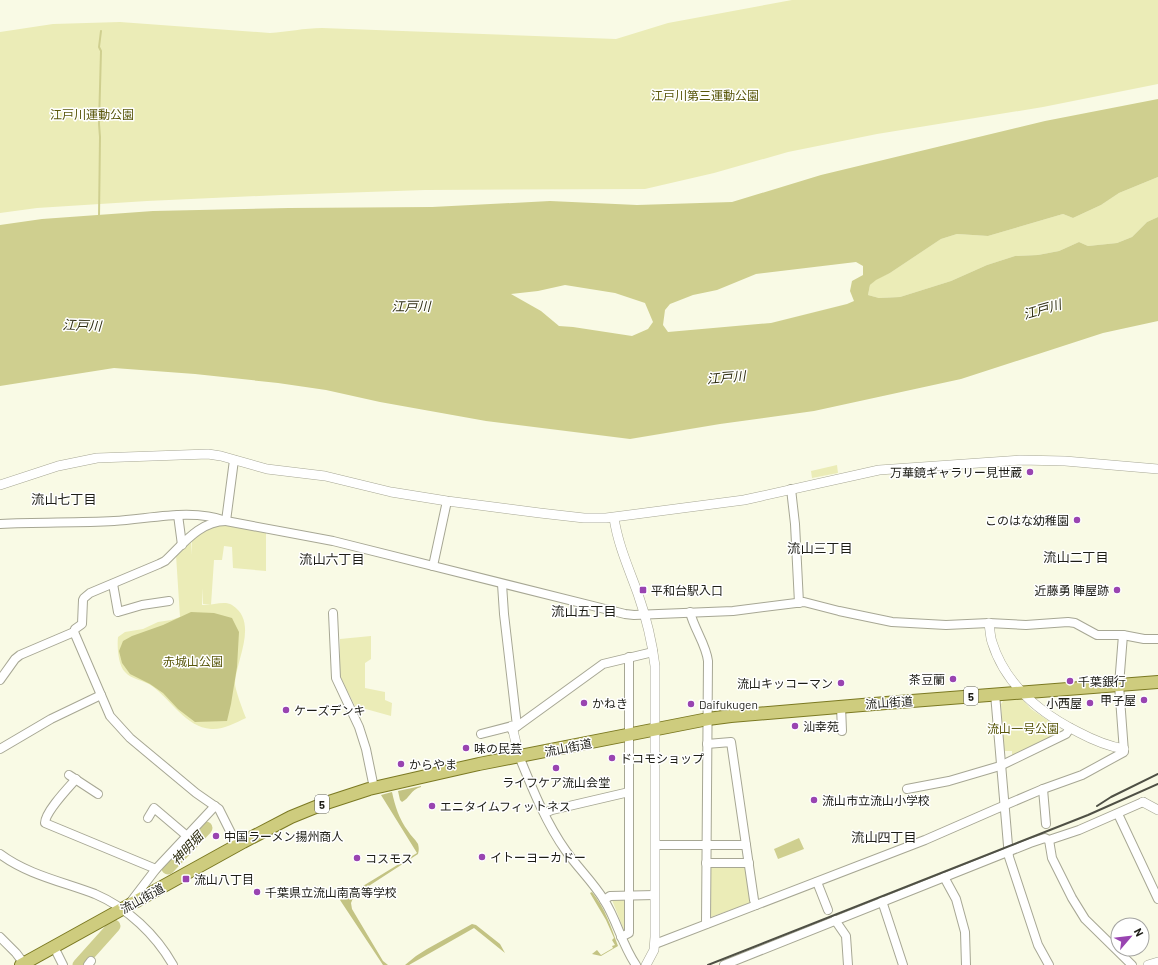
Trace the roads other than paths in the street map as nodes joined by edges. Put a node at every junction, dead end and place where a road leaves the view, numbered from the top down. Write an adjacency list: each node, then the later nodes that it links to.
1 (234, 460): 3 (street); 5 (street); 8 (street)
2 (1158, 469): 4 (street)
3 (0, 486)
4 (791, 489): 7 (street); 15 (street)
5 (447, 501): 7 (street); 11 (street)
6 (178, 515): 8 (street); 9 (street); 10 (street)
7 (614, 518): 18 (street)
8 (226, 521): 10 (street); 11 (street)
9 (0, 524)
10 (182, 545): 12 (street)
11 (433, 566): 13 (street)
12 (113, 584): 14 (street); 20 (street)
13 (502, 584): 18 (street); 33 (street)
14 (169, 601)
15 (799, 603): 16 (street); 19 (street)
16 (690, 612): 18 (street); 32 (street)
17 (333, 613): 44 (street)
18 (644, 614): 23 (street)
19 (989, 624): 21 (street); 28 (street)
20 (74, 632): 25 (street); 30 (street)
21 (1123, 636): 22 (street); 27 (street)
22 (1158, 639)
23 (653, 652): 24 (street); 35 (street)
24 (629, 657): 33 (street); 38 (street)
25 (0, 680)
26 (1158, 682): 27 (main road, 流山街道 / 5)
27 (1119, 685): 28 (main road, 流山街道 / 5); 40 (street)
28 (1022, 692): 29 (main road, 流山街道 / 5); 34 (street)
29 (995, 694): 31 (main road, 流山街道 / 5); 43 (street)
30 (101, 695): 41 (street); 50 (street)
31 (841, 706): 32 (main road, 流山街道 / 5); 36 (street)
32 (708, 719): 35 (main road, 流山街道 / 5); 39 (street)
33 (514, 727): 37 (street); 42 (street)
34 (1070, 728): 40 (street); 43 (street)
35 (656, 730): 38 (main road, 流山街道 / 5); 60 (street)
36 (842, 731)
37 (481, 734)
38 (629, 735): 42 (main road, 流山街道 / 5); 47 (street)
39 (707, 744): 61 (street); 62 (street)
40 (1124, 746): 46 (street)
41 (0, 749)
42 (519, 756): 44 (main road, 流山街道 / 5); 53 (street)
43 (1000, 766): 45 (street); 51 (street)
44 (374, 788): 59 (main road, 流山街道 / 5)
45 (907, 789)
46 (1043, 789): 51 (street); 56 (street)
47 (629, 792): 53 (street); 70 (street)
48 (98, 794): 67 (street)
49 (1143, 802): 52 (street); 54 (street)
50 (215, 806): 57 (street); 59 (street)
51 (1004, 806): 63 (street); 69 (street)
52 (1158, 810)
53 (545, 813): 73 (street)
54 (1118, 814): 58 (street); 72 (street)
55 (148, 818): 57 (street)
56 (1046, 824)
57 (187, 836): 67 (street)
58 (1049, 840): 63 (street); 95 (street)
59 (237, 845): 76 (main road, 流山街道 / 5)
60 (655, 845): 61 (street); 71 (street)
61 (706, 845): 62 (street); 65 (street)
62 (746, 845): 66 (street)
63 (1008, 852): 68 (street); 94 (street)
64 (0, 854): 76 (street)
65 (706, 863): 66 (street); 79 (street)
66 (749, 863): 75 (street)
67 (156, 869): 76 (street)
68 (944, 877): 74 (street); 93 (street)
69 (817, 882): 75 (street); 77 (street)
70 (630, 895): 71 (street); 73 (street); 81 (street)
71 (654, 895): 82 (street)
72 (1158, 899)
73 (604, 900): 81 (street)
74 (882, 901): 78 (street); 92 (street)
75 (756, 905): 79 (street)
76 (125, 908): 83 (main road, 流山街道 / 5); 87 (street)
77 (828, 910)
78 (835, 920): 90 (street); 91 (street)
79 (706, 924): 82 (street)
80 (0, 937): 85 (street)
81 (621, 938): 88 (street)
82 (655, 944): 89 (street)
83 (54, 947): 85 (main road, 流山街道 / 5); 86 (street)
84 (1158, 962): 96 (street)
85 (23, 965)
86 (63, 965)
87 (173, 965)
88 (636, 965)
89 (646, 965)
90 (724, 965)
91 (848, 965)
92 (903, 965)
93 (966, 965)
94 (1049, 965)
95 (1132, 965)
96 (1148, 965)

